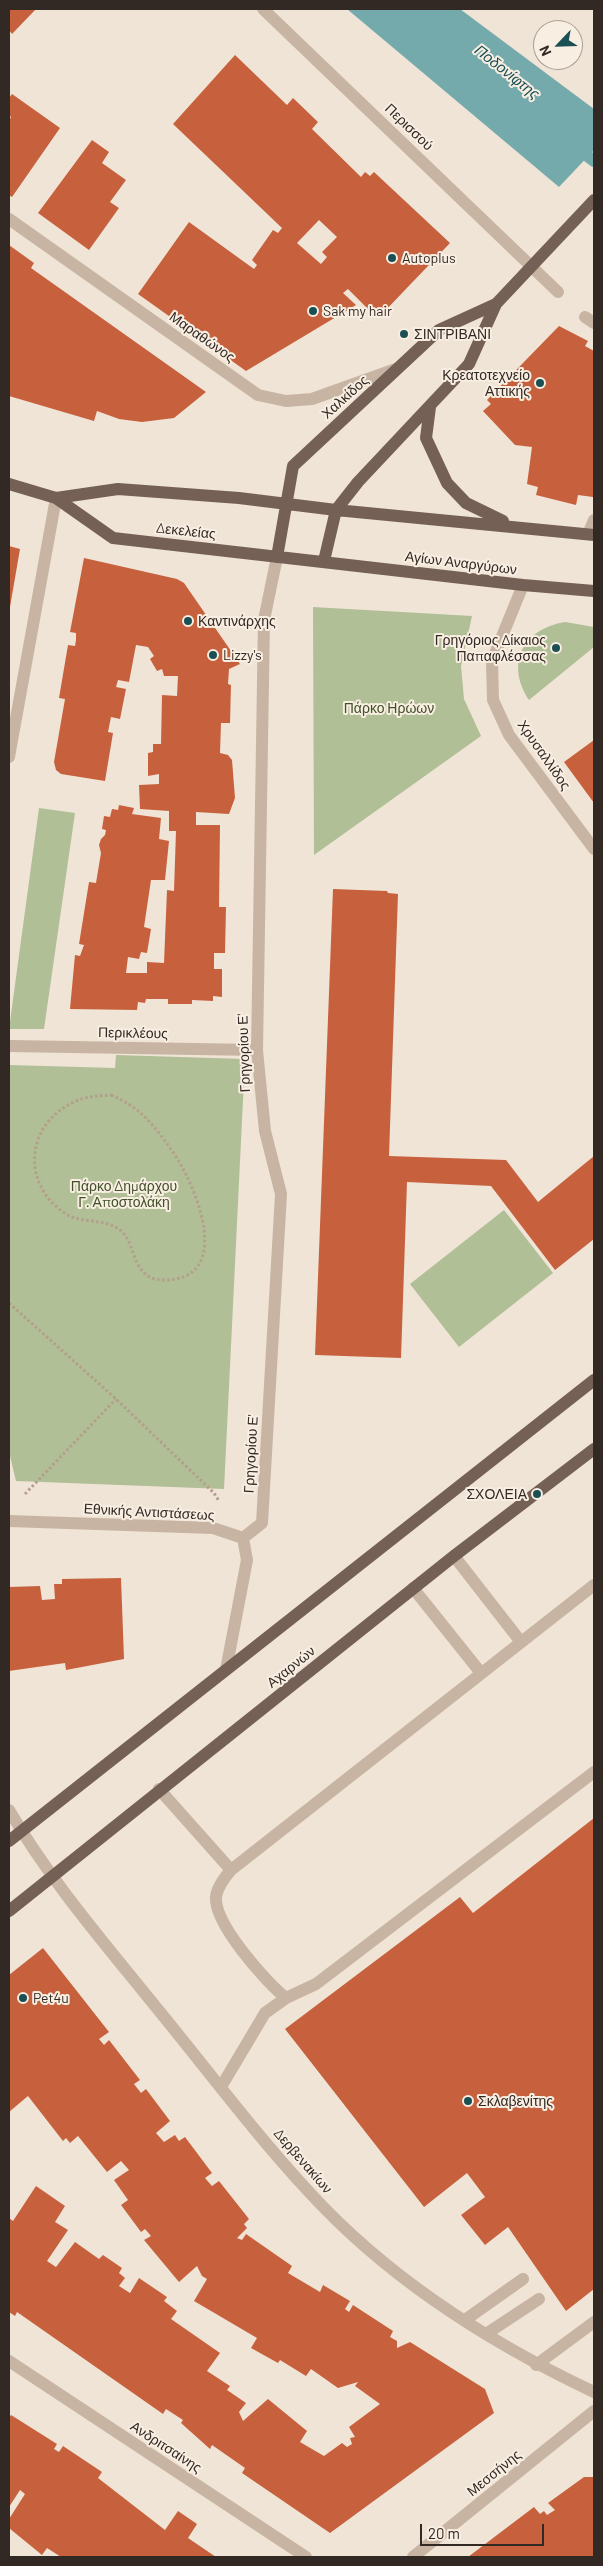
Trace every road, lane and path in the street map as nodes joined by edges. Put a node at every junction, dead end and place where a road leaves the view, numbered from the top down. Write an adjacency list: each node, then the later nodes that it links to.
1 (263, 9): 4 (street, Περισσού)
2 (594, 200): 4 (main road, Χαλκίδος)
3 (9, 220): 7 (street, Μαραθώνος)
4 (533, 267): 5 (street, Περισσού); 6 (main road, Χαλκίδος)
5 (558, 292)
6 (496, 304): 7 (main road, Χαλκίδος); 8 (main road, Χαλκίδος)
7 (398, 368): 11 (main road, Χαλκίδος)
8 (430, 407): 12 (main road, Χαλκίδος); 14 (main road)
9 (9, 484): 10 (main road, Δεκελείας)
10 (56, 498): 11 (main road, Δεκελείας); 16 (main road, Δεκελείας); 20 (street)
11 (288, 504): 12 (main road, Δεκελείας); 16 (main road, Χαλκίδος)
12 (336, 510): 14 (main road); 17 (main road, Χαλκίδος)
13 (594, 520): 15 (street)
14 (512, 526): 15 (main road)
15 (591, 534)
16 (277, 557): 17 (main road, Δεκελείας); 23 (street, Γρηγορίου Ε')
17 (324, 562): 18 (main road, Αγίων Αναργύρων)
18 (523, 585): 19 (main road, Αγίων Αναργύρων); 21 (street, Χρυσαλλίδος)
19 (594, 591)
20 (9, 757)
21 (594, 849)
22 (9, 1046): 23 (street, Περικλέους)
23 (257, 1050): 31 (street, Γρηγορίου Ε')
24 (44, 1192): 24 (path)
25 (9, 1303): 27 (path)
26 (594, 1380): 36 (main road)
27 (116, 1399): 29 (path); 31 (path)
28 (594, 1449): 32 (main road, Αχαρνών)
29 (22, 1496)
30 (9, 1521): 31 (street, Εθνικής Αντιστάσεως)
31 (243, 1538): 36 (street)
32 (454, 1556): 34 (main road, Αχαρνών); 35 (street)
33 (594, 1585): 35 (street)
34 (413, 1588): 37 (street); 39 (main road, Αχαρνών)
35 (521, 1642): 37 (street)
36 (226, 1670): 41 (main road)
37 (481, 1672): 43 (street)
38 (594, 1772): 46 (street)
39 (159, 1789): 43 (street); 44 (main road, Αχαρνών)
40 (9, 1810): 41 (street, Δερβενακίων)
41 (21, 1831): 42 (main road); 44 (street, Δερβενακίων)
42 (9, 1841)
43 (231, 1870): 46 (street)
44 (54, 1877): 45 (main road, Αχαρνών); 47 (street, Δερβενακίων)
45 (9, 1912)
46 (286, 1998): 47 (street)
47 (221, 2087): 50 (street, Δερβενακίων)
48 (523, 2279): 50 (street)
49 (539, 2299): 52 (street)
50 (464, 2320): 52 (street, Δερβενακίων)
51 (594, 2322): 54 (street)
52 (486, 2334): 54 (street, Δερβενακίων)
53 (9, 2361): 57 (street, Ανδριτσαίνης)
54 (536, 2365): 55 (street, Δερβενακίων)
55 (594, 2392)
56 (594, 2411): 58 (street, Μεσσήνης)
57 (306, 2557)
58 (413, 2557)

